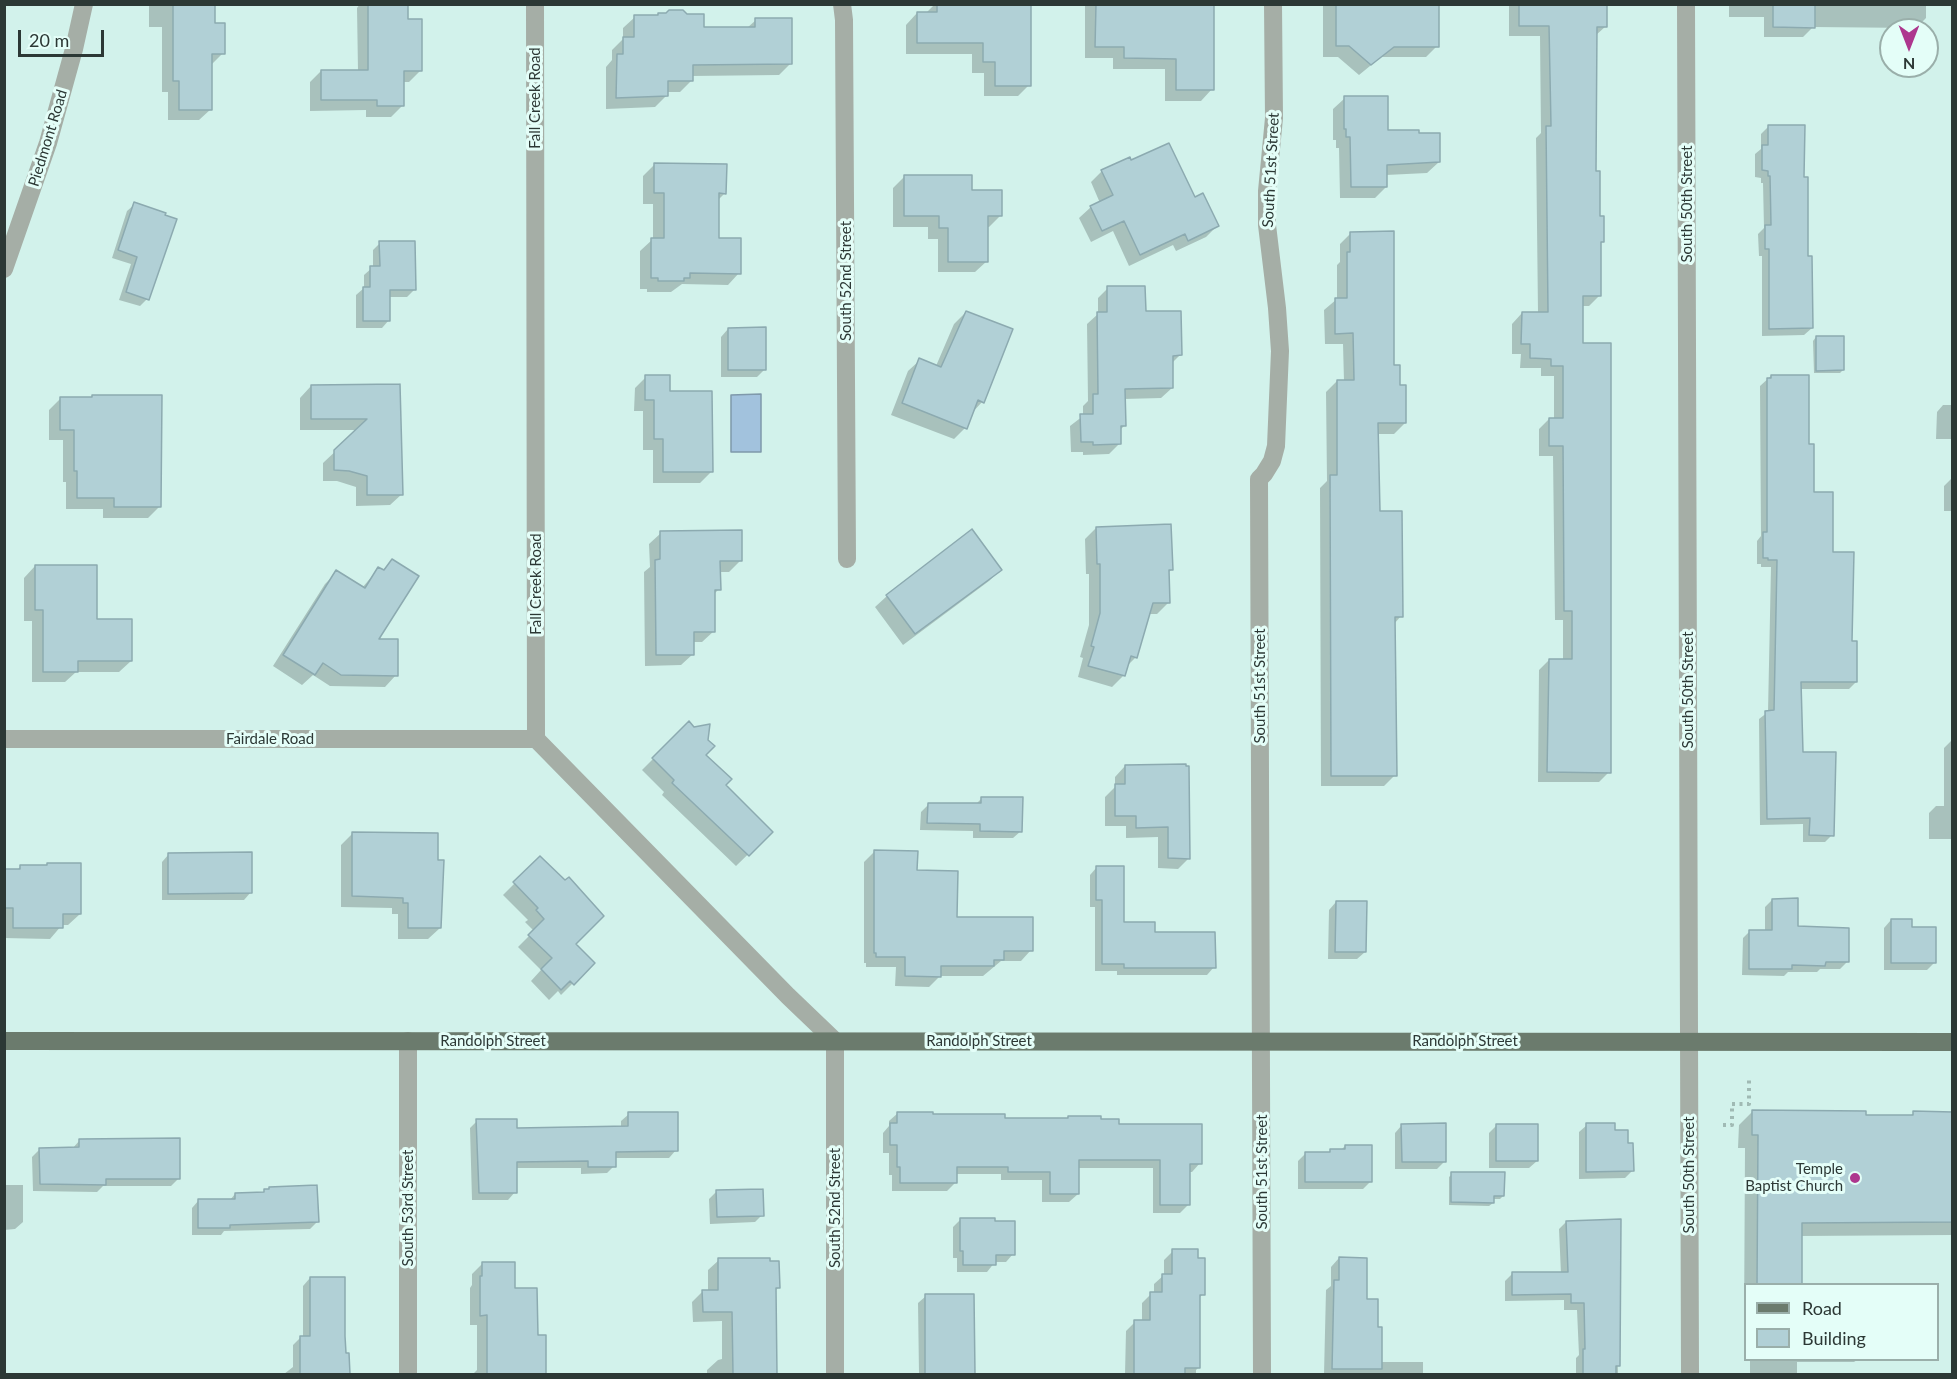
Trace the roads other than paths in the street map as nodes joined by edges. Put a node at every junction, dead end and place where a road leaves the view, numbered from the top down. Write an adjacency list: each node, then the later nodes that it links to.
1 (84, 4): 6 (street, Piedmont Road)
2 (535, 4): 9 (street, Fall Creek Road)
3 (842, 4): 7 (street, South 52nd Street)
4 (1273, 4): 13 (street, South 51st Street)
5 (1686, 4): 14 (street, South 50th Street)
6 (4, 269)
7 (847, 559)
8 (4, 739): 9 (street, Fairdale Road)
9 (536, 739): 12 (street)
10 (4, 1041): 11 (main road, Randolph Street)
11 (408, 1041): 12 (main road, Randolph Street); 16 (street, South 53rd Street)
12 (835, 1041): 13 (main road, Randolph Street); 17 (street, South 52nd Street)
13 (1261, 1041): 14 (main road, Randolph Street); 18 (street, South 51st Street)
14 (1688, 1042): 15 (main road, Randolph Street); 19 (street, South 50th Street)
15 (1953, 1042)
16 (408, 1374)
17 (835, 1374)
18 (1262, 1374)
19 (1690, 1374)

